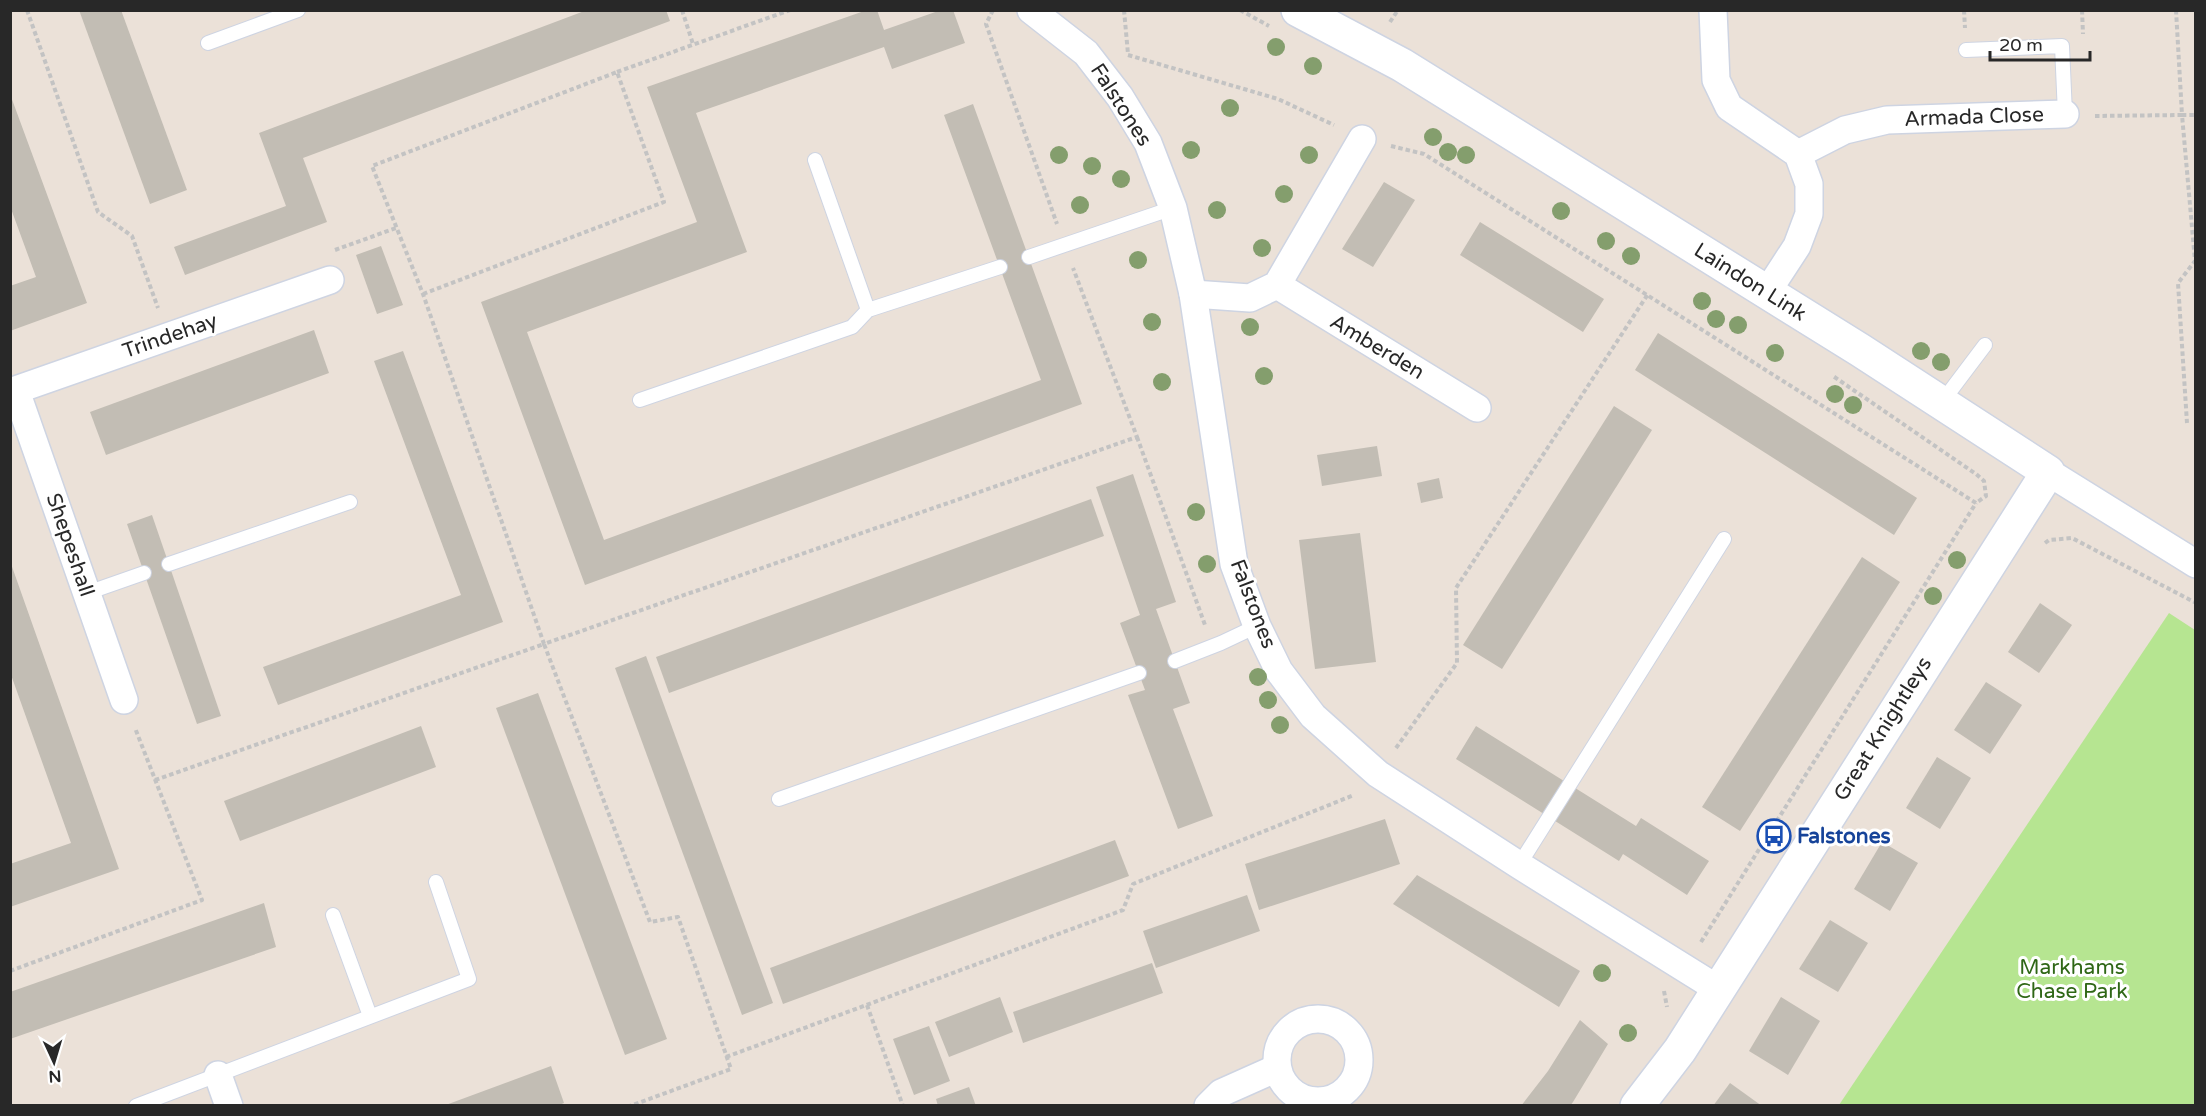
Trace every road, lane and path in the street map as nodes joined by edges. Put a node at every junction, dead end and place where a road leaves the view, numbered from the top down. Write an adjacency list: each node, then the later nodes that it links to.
1 (27, 10): 36 (path)
2 (298, 10): 11 (lane)
3 (682, 10): 13 (path)
4 (790, 10): 13 (path)
5 (993, 10): 25 (path)
6 (1031, 10): 15 (street, Falstones)
7 (1124, 10): 16 (path)
8 (1298, 10): 31 (street, Laindon Link)
9 (1713, 10): 22 (street)
10 (2176, 10): 19 (path)
11 (278, 14): 12 (lane)
12 (208, 43)
13 (693, 44): 17 (path)
14 (1966, 50): 18 (lane, Armada Close)
15 (1086, 53): 16 (path); 24 (street, Falstones)
16 (1128, 55): 21 (path)
17 (617, 72): 32 (path); 32 (path)
18 (2076, 115): 19 (path); 22 (street, Armada Close)
19 (2182, 115): 20 (path); 27 (path)
20 (2196, 115)
21 (1362, 139): 30 (street); 34 (path)
22 (1798, 154): 31 (street)
23 (815, 160): 35 (lane)
24 (1173, 208): 25 (lane); 33 (street, Falstones)
25 (1065, 245): 26 (lane); 43 (path)
26 (1029, 257)
27 (2195, 261): 42 (path)
28 (1000, 267): 35 (lane)
29 (330, 280): 38 (street, Trindehay)
30 (1277, 285): 33 (street); 41 (street, Amberden)
31 (1767, 292): 40 (street, Laindon Link)
32 (423, 294): 57 (path)
33 (1193, 294): 55 (street, Falstones)
34 (1648, 294): 47 (path); 61 (path)
35 (868, 310): 39 (lane)
36 (160, 313)
37 (1985, 345): 40 (lane)
38 (13, 391): 53 (street, Shepeshall)
39 (640, 400)
40 (1942, 402): 44 (street, Laindon Link)
41 (1477, 408)
42 (2187, 423)
43 (1137, 437): 56 (path); 57 (path)
44 (2048, 472): 51 (street, Laindon Link); 70 (street, Great Knightleys)
45 (1976, 474): 47 (path)
46 (350, 502): 50 (lane)
47 (1976, 503): 67 (path)
48 (1724, 539): 64 (lane)
49 (2049, 540): 54 (path)
50 (169, 564)
51 (2196, 564)
52 (144, 573): 53 (lane)
53 (87, 593): 60 (street, Shepeshall)
54 (2196, 603)
55 (1257, 626): 58 (lane); 61 (street, Falstones)
56 (1207, 631)
57 (544, 645): 62 (path); 74 (path)
58 (1175, 661)
59 (1139, 673): 63 (lane)
60 (124, 700): 62 (path)
61 (1378, 774): 64 (street, Falstones); 71 (path)
62 (155, 780): 68 (path)
63 (779, 799)
64 (1519, 865): 67 (street, Falstones)
65 (436, 882): 72 (lane)
66 (333, 915): 72 (lane)
67 (1684, 969): 70 (street, Falstones)
68 (10, 972)
69 (1664, 987): 73 (path)
70 (1718, 989): 82 (street, Great Knightleys)
71 (867, 1005): 74 (path); 80 (path)
72 (370, 1016): 76 (lane)
73 (1663, 1016)
74 (726, 1057): 79 (path)
75 (1277, 1068): 81 (street)
76 (218, 1075): 77 (lane); 78 (street)
77 (136, 1106)
78 (229, 1106)
79 (630, 1106)
80 (903, 1106)
81 (1208, 1106)
82 (1636, 1106)

